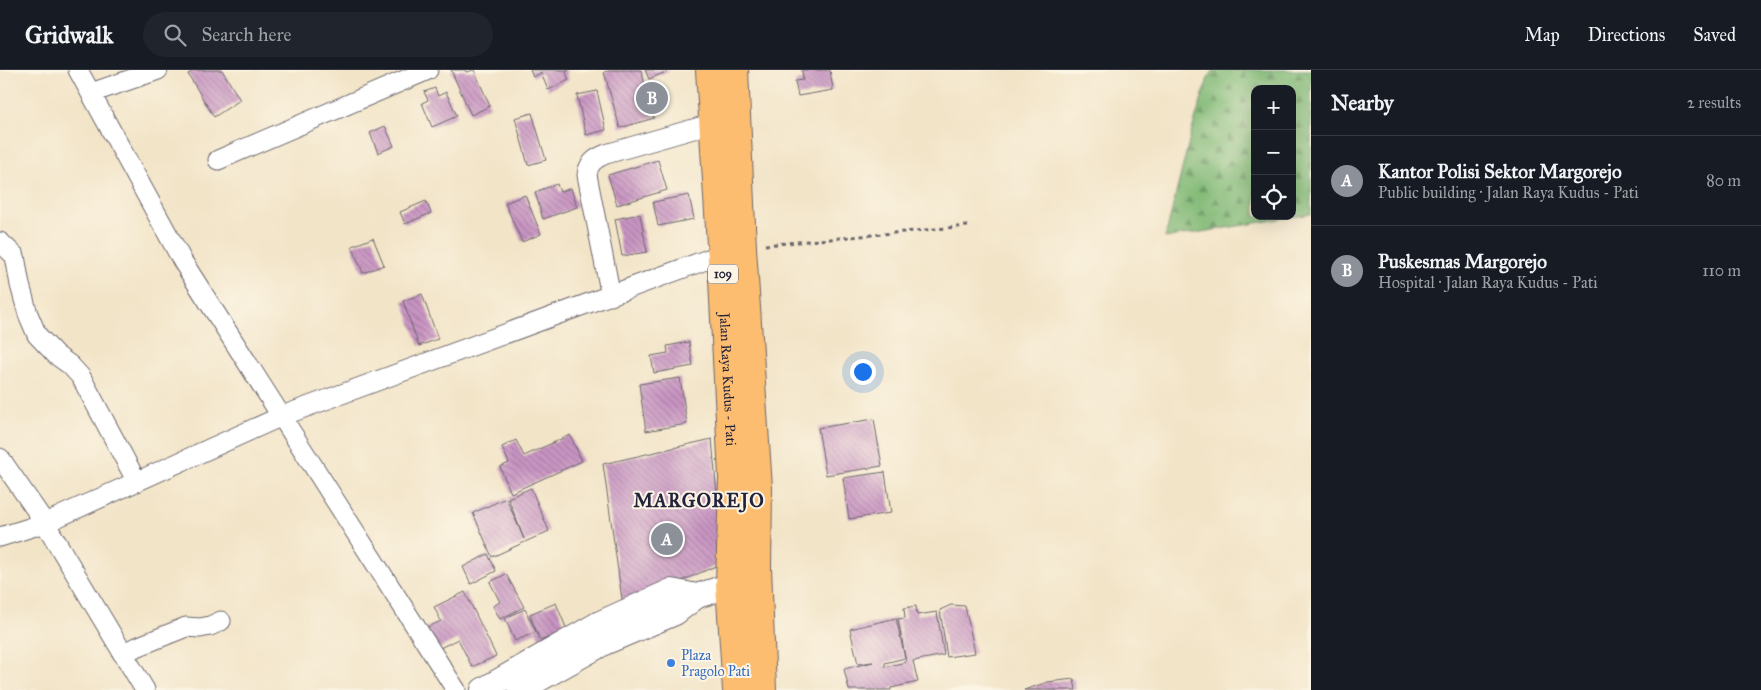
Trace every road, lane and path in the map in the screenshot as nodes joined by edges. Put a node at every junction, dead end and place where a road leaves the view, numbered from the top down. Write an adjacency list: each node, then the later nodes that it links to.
1 (78, 70): 6 (street)
2 (158, 70): 6 (street)
3 (428, 70): 8 (street)
4 (710, 70): 7 (main road, Jalan Raya Kudus - Pati / 109)
5 (734, 70): 11 (main road)
6 (91, 93): 13 (street)
7 (714, 123): 11 (main road, Jalan Raya Kudus - Pati / 109); 12 (street)
8 (218, 160)
9 (968, 226): 11 (path)
10 (0, 242): 15 (street)
11 (732, 251): 12 (street); 18 (main road); 19 (main road, Jalan Raya Kudus - Pati / 109)
12 (611, 296): 13 (street)
13 (282, 416): 15 (street); 24 (street)
14 (0, 458): 16 (street)
15 (137, 482): 16 (street)
16 (45, 522): 17 (street); 22 (street)
17 (0, 537)
18 (757, 577): 19 (street); 28 (main road)
19 (730, 585): 21 (street); 27 (main road, Jalan Raya Kudus - Pati / 109)
20 (221, 621): 22 (street)
21 (601, 633): 25 (street); 26 (street)
22 (122, 653): 23 (street)
23 (144, 690)
24 (456, 690)
25 (483, 690)
26 (520, 690)
27 (737, 690)
28 (762, 690)

